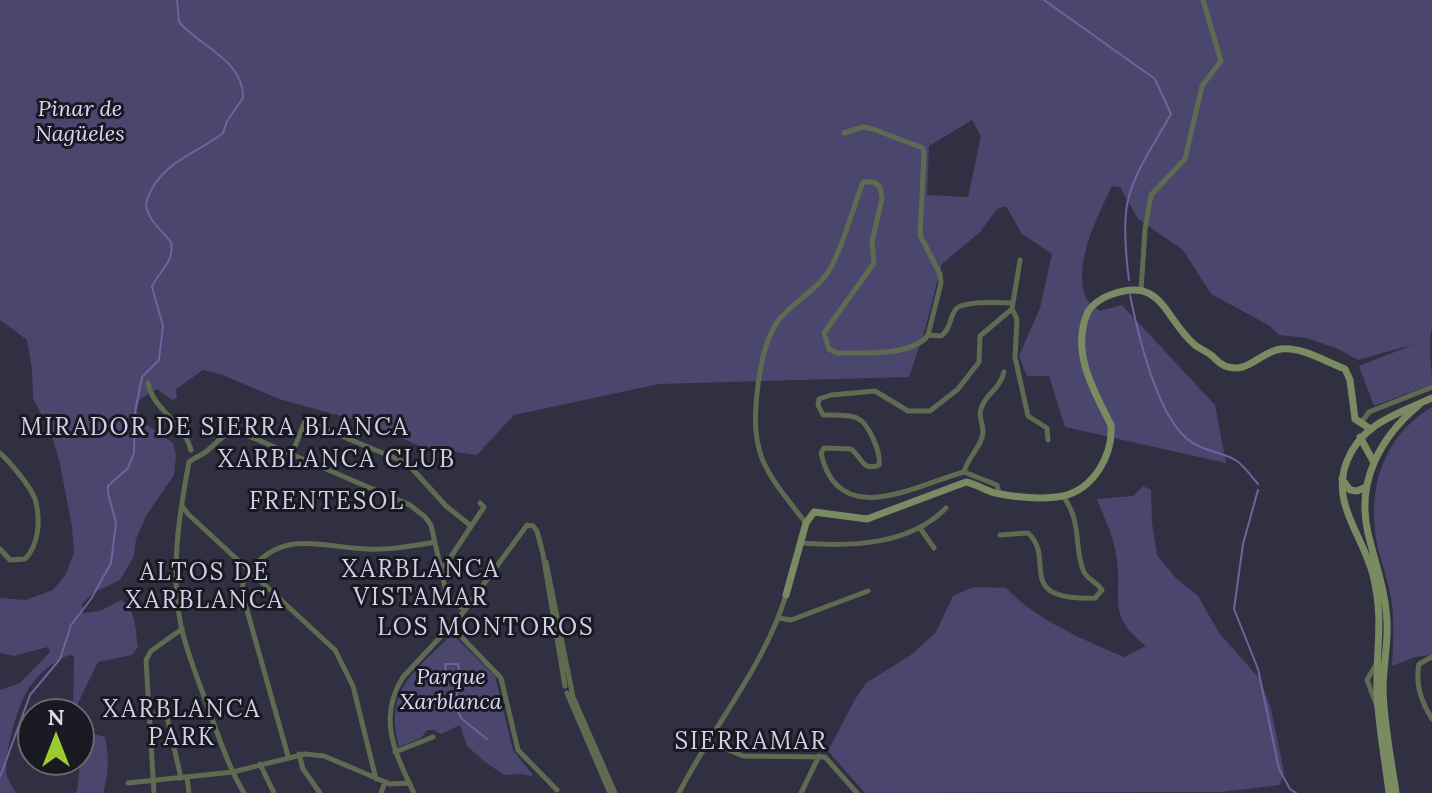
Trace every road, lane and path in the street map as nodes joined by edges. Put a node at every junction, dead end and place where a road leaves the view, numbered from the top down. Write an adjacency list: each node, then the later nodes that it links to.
1 (1203, 0): 4 (street)
2 (844, 133): 6 (street)
3 (1020, 260): 5 (street)
4 (1141, 290): 11 (street); 25 (street)
5 (1012, 306): 6 (street); 14 (street); 21 (street)
6 (928, 335): 31 (street)
7 (1004, 372): 21 (street)
8 (148, 383): 16 (street)
9 (1432, 387): 11 (street)
10 (1428, 400): 12 (street); 20 (street)
11 (1361, 423): 12 (street); 13 (street)
12 (1369, 428): 13 (street)
13 (1360, 437): 15 (street); 17 (street)
14 (1048, 440)
15 (1364, 448): 17 (street); 20 (street)
16 (191, 450)
17 (1352, 450): 22 (street)
18 (0, 453): 38 (street)
19 (292, 454): 27 (street); 32 (street); 35 (street)
20 (1373, 461): 23 (street)
21 (964, 472): 24 (street)
22 (1342, 479): 23 (street); 65 (street)
23 (1366, 487): 65 (street)
24 (999, 493): 25 (street); 31 (street)
25 (1063, 496): 34 (street)
26 (480, 503): 32 (street)
27 (182, 506): 29 (street); 30 (street)
28 (946, 508): 33 (street)
29 (188, 514): 30 (street); 40 (street)
30 (179, 520): 46 (street)
31 (806, 523): 36 (street)
32 (471, 526): 39 (street)
33 (920, 528): 36 (street); 37 (street)
34 (1000, 535)
35 (435, 542): 39 (street); 40 (street)
36 (802, 543): 42 (street)
37 (934, 548)
38 (0, 549)
39 (440, 568): 43 (street)
40 (250, 570): 54 (street); 59 (street)
41 (868, 591): 44 (street)
42 (786, 595): 44 (street)
43 (465, 610): 45 (street); 73 (street)
44 (779, 618): 51 (street)
45 (451, 626): 52 (street); 64 (street)
46 (182, 629): 48 (street); 57 (street)
47 (1432, 657): 49 (street)
48 (149, 714): 58 (street); 60 (street)
49 (1432, 719)
50 (433, 737): 52 (street)
51 (707, 741): 55 (street); 74 (street)
52 (395, 752): 63 (street)
53 (299, 754): 54 (street); 59 (street); 70 (street)
54 (288, 756): 56 (street)
55 (819, 756): 75 (street); 76 (street)
56 (260, 764): 57 (street); 69 (street)
57 (233, 772): 58 (street); 68 (street)
58 (184, 778): 60 (street); 67 (street)
59 (376, 779): 61 (street)
60 (153, 780): 62 (street); 66 (street)
61 (385, 782): 63 (street); 71 (street)
62 (128, 783)
63 (409, 783): 72 (street)
64 (557, 790)
65 (1395, 792)
66 (154, 793)
67 (189, 793)
68 (244, 793)
69 (274, 793)
70 (320, 793)
71 (381, 793)
72 (414, 793)
73 (612, 793)
74 (679, 793)
75 (801, 793)
76 (857, 793)

